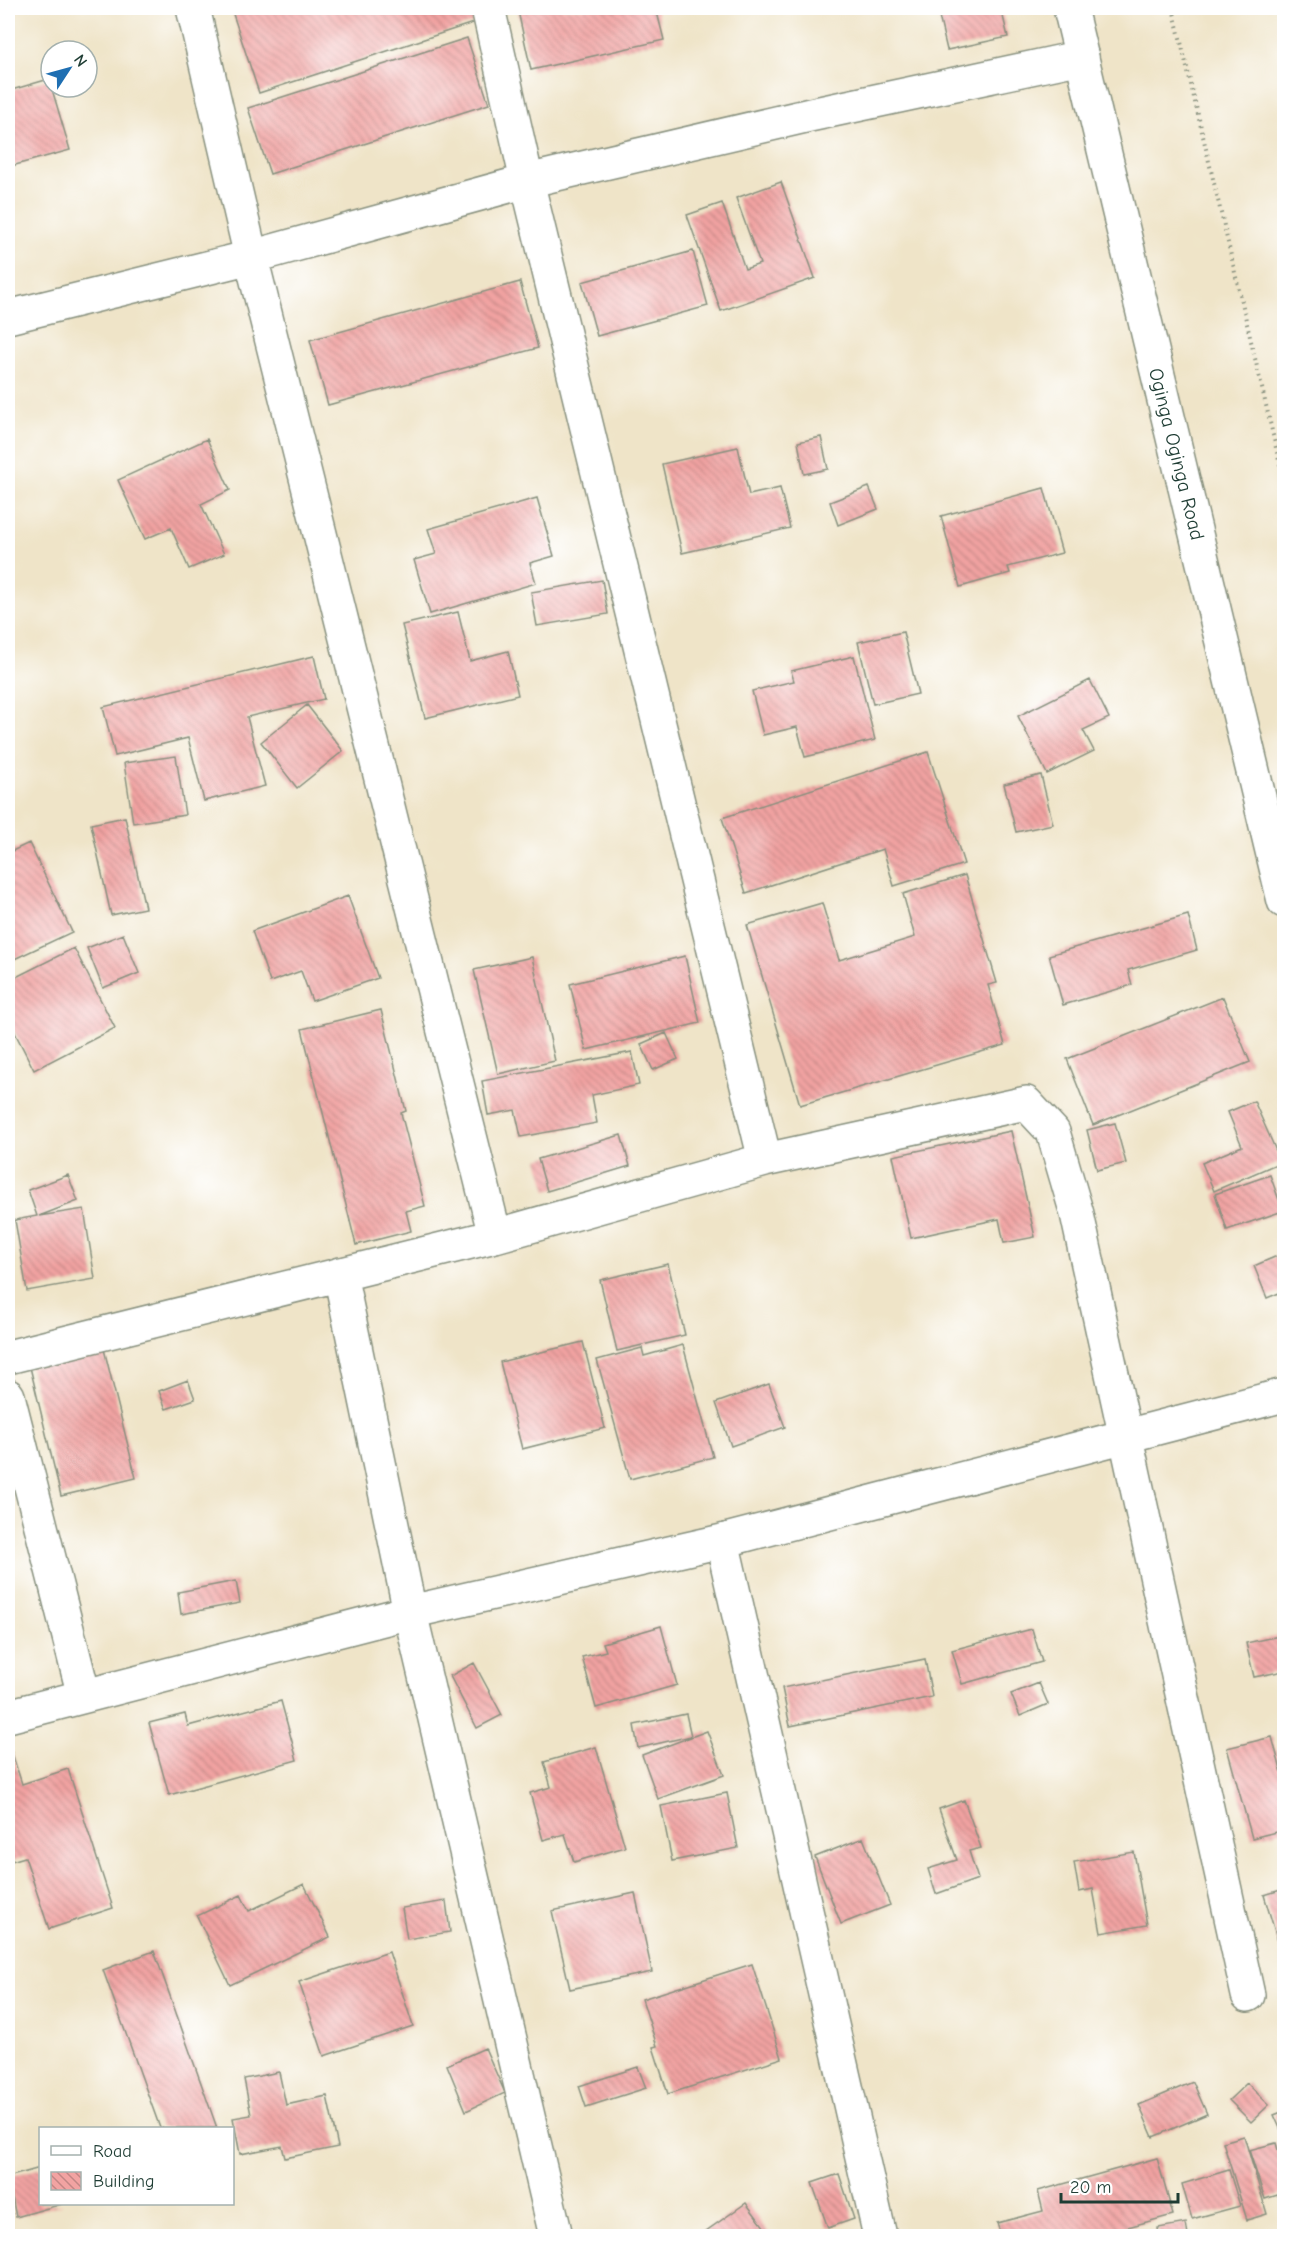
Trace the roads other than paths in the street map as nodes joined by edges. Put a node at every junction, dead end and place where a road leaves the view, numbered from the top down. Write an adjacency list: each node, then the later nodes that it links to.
1 (193, 8): 6 (street)
2 (488, 8): 5 (street)
3 (1070, 8): 4 (street, Oginga Oginga Road)
4 (1082, 57): 5 (street); 8 (street, Oginga Oginga Road)
5 (527, 181): 6 (street); 9 (street)
6 (251, 257): 7 (street); 10 (street)
7 (8, 316)
8 (1284, 901)
9 (765, 1160): 10 (street); 15 (street)
10 (495, 1236): 11 (street)
11 (340, 1274): 12 (street); 17 (street)
12 (8, 1357)
13 (1284, 1395): 15 (street)
14 (8, 1396): 18 (street)
15 (1124, 1436): 16 (street); 20 (street)
16 (722, 1541): 17 (street); 22 (street)
17 (410, 1612): 18 (street); 21 (street)
18 (84, 1696): 19 (street)
19 (8, 1716)
20 (1248, 1995)
21 (556, 2236)
22 (880, 2236)

